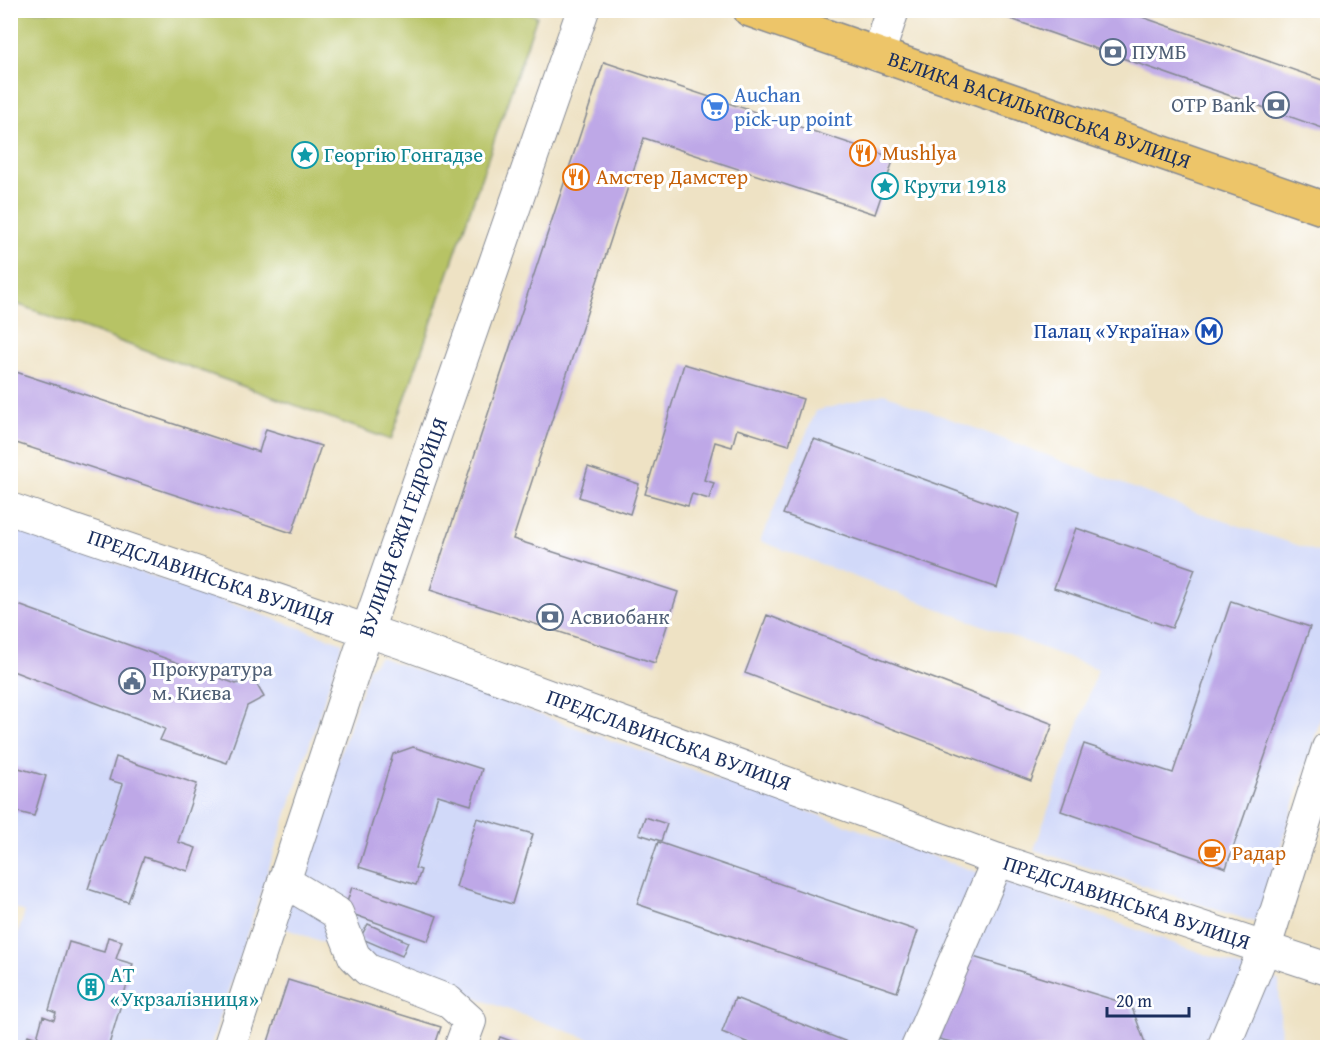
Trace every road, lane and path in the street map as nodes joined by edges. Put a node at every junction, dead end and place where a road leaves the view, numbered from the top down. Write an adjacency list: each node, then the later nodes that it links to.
1 (583, 10): 7 (street, ВУЛИЦЯ ЄЖИ ҐЕДРОЙЦЯ)
2 (750, 10): 4 (main road, ВЕЛИКА ВАСИЛЬКІВСЬКА ВУЛИЦЯ)
3 (893, 10): 4 (street)
4 (878, 55): 5 (main road, ВЕЛИКА ВАСИЛЬКІВСЬКА ВУЛИЦЯ)
5 (1328, 210)
6 (10, 509): 7 (street, ПРЕДСЛАВИНСЬКА ВУЛИЦЯ)
7 (367, 631): 9 (street, ПРЕДСЛАВИНСЬКА ВУЛИЦЯ); 10 (street, ВУЛИЦЯ ЄЖИ ҐЕДРОЙЦЯ)
8 (1328, 748): 11 (street)
9 (998, 860): 11 (street, ПРЕДСЛАВИНСЬКА ВУЛИЦЯ); 15 (street)
10 (284, 881): 13 (street, ВУЛИЦЯ ЄЖИ ҐЕДРОЙЦЯ); 14 (street)
11 (1265, 947): 12 (street, ПРЕДСЛАВИНСЬКА ВУЛИЦЯ); 16 (street)
12 (1328, 969)
13 (229, 1047)
14 (460, 1047)
15 (917, 1047)
16 (1223, 1047)

